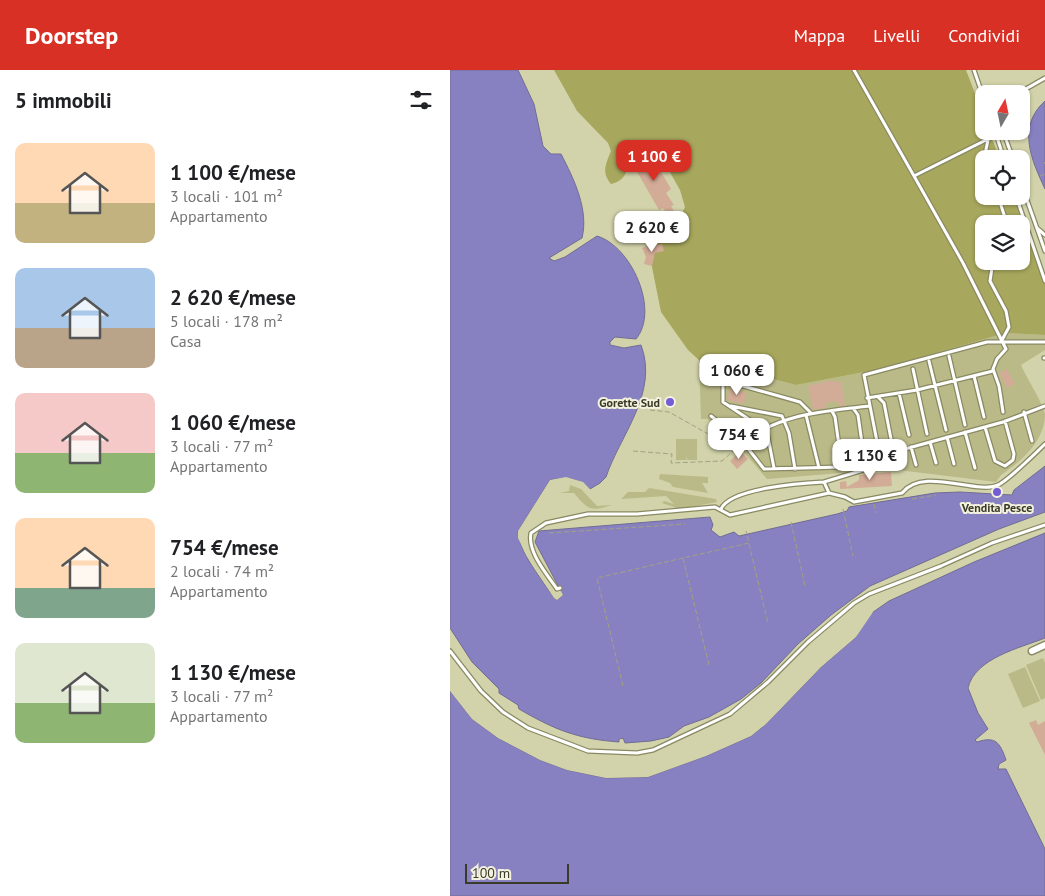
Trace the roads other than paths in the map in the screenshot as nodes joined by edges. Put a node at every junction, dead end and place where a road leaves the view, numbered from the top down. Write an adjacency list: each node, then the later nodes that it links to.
1 (854, 70): 8 (lane)
2 (974, 70): 4 (lane)
3 (1045, 78): 5 (lane)
4 (979, 85)
5 (1030, 87)
6 (988, 140): 7 (lane); 8 (lane)
7 (986, 150)
8 (914, 176): 16 (lane)
9 (1019, 205): 15 (lane)
10 (1029, 205): 11 (lane)
11 (1037, 228): 12 (lane); 13 (lane)
12 (1045, 235)
13 (1045, 251)
14 (992, 270): 16 (lane)
15 (1045, 282)
16 (1002, 341): 17 (lane); 21 (lane); 28 (lane)
17 (1045, 342)
18 (949, 356): 23 (lane)
19 (929, 360): 24 (lane)
20 (912, 369): 25 (lane)
21 (994, 370): 22 (lane); 34 (lane)
22 (974, 376): 23 (lane); 39 (lane)
23 (954, 380): 24 (lane); 42 (lane)
24 (935, 385): 25 (lane); 45 (lane)
25 (917, 390): 26 (lane); 47 (lane)
26 (899, 393): 27 (lane); 48 (lane)
27 (878, 396): 28 (lane); 50 (lane)
28 (867, 398): 30 (lane)
29 (728, 405): 36 (lane); 40 (lane); 44 (lane)
30 (869, 406): 32 (lane); 57 (lane)
31 (1045, 406): 35 (lane)
32 (853, 408): 33 (lane); 56 (lane)
33 (832, 411): 36 (lane); 64 (lane)
34 (1003, 412)
35 (1024, 412): 41 (lane); 51 (lane)
36 (811, 413): 37 (lane)
37 (806, 415): 40 (lane); 64 (lane)
38 (711, 416): 52 (lane)
39 (984, 417)
40 (785, 420): 44 (lane); 66 (lane)
41 (1005, 421): 43 (lane); 43 (lane)
42 (965, 425)
43 (986, 426): 46 (lane)
44 (764, 428): 52 (lane); 63 (lane)
45 (946, 430)
46 (966, 432): 49 (lane); 65 (lane)
47 (927, 434)
48 (909, 435)
49 (947, 437): 53 (lane); 60 (lane)
50 (891, 439)
51 (1032, 441)
52 (743, 442): 63 (lane)
53 (930, 442): 55 (lane); 59 (lane)
54 (1045, 444): 68 (lane)
55 (910, 447): 58 (lane); 62 (lane)
56 (864, 450)
57 (879, 452)
58 (894, 452): 61 (lane); 67 (lane)
59 (936, 463)
60 (954, 464)
61 (898, 465)
62 (916, 465)
63 (774, 468): 66 (lane)
64 (819, 468): 66 (lane)
65 (975, 468)
66 (795, 469)
67 (824, 482): 68 (lane); 69 (lane)
68 (829, 493): 69 (lane)
69 (721, 509): 71 (lane)
70 (1045, 525): 73 (lane)
71 (560, 588)
72 (1045, 645): 74 (street)
73 (450, 650)
74 (1032, 651)

